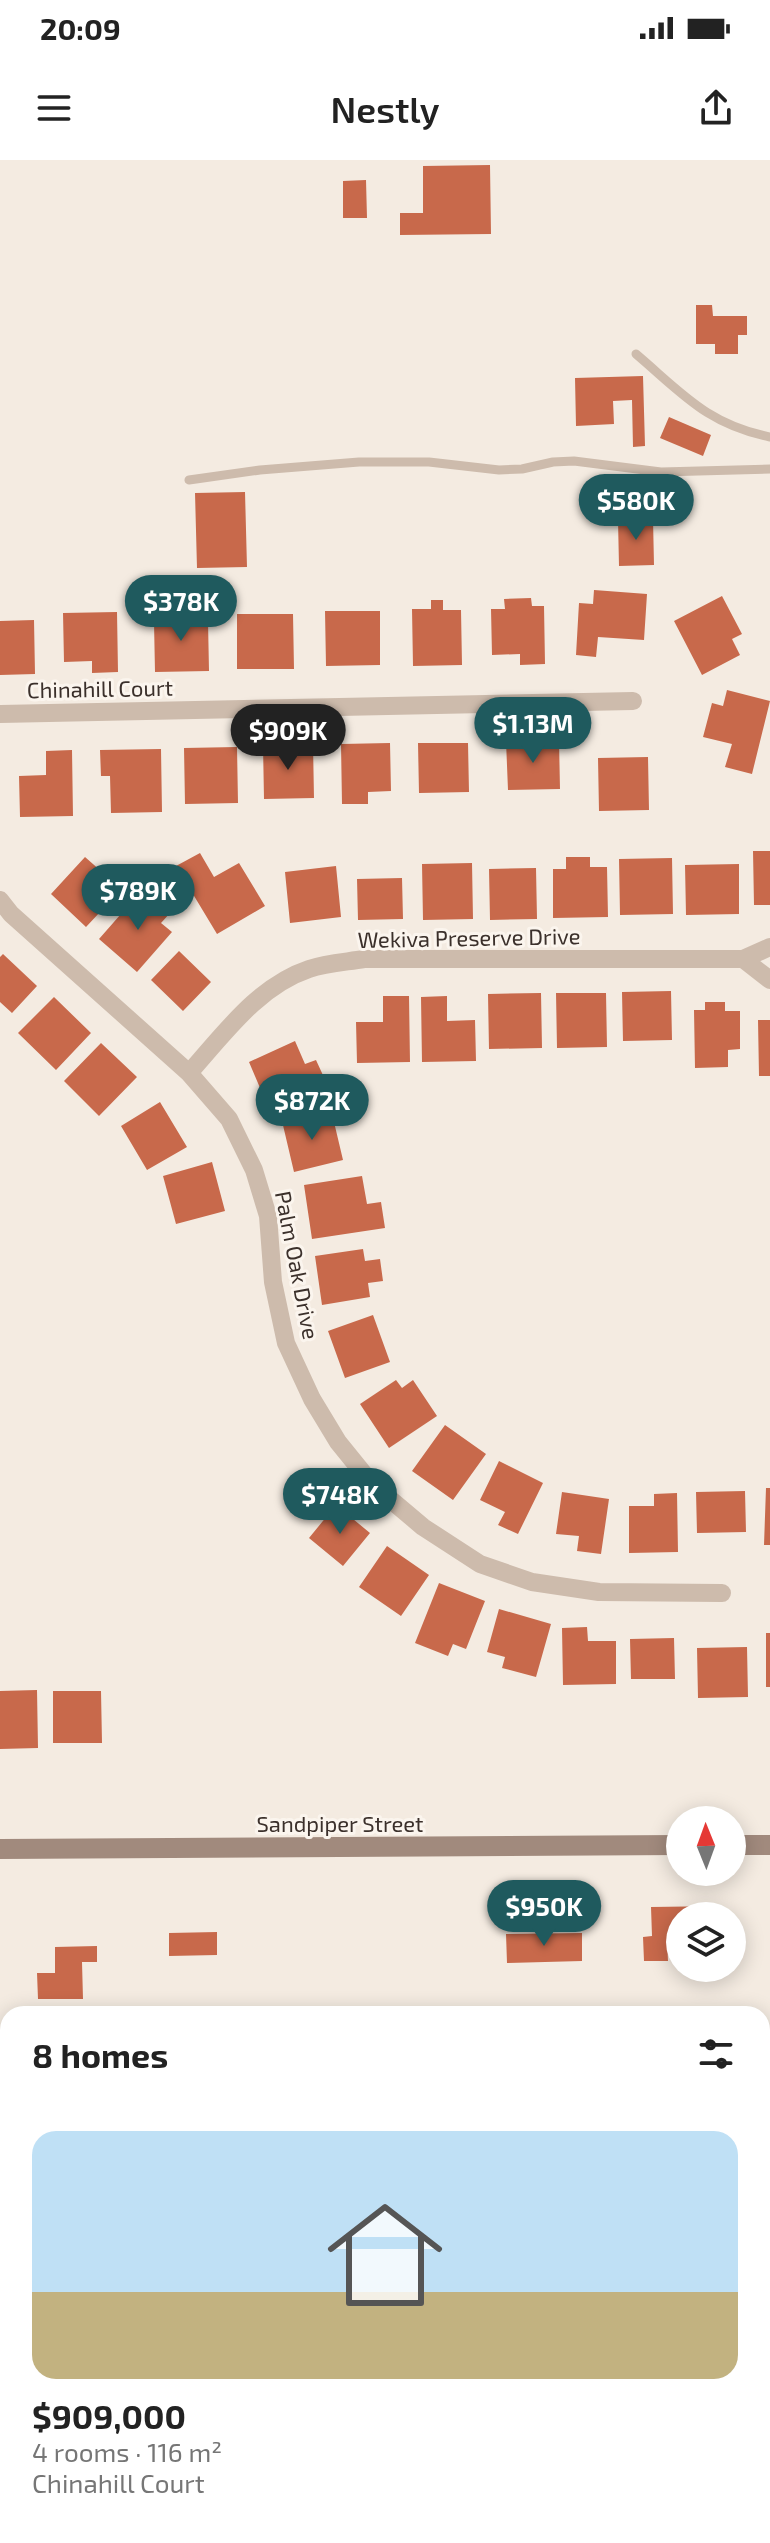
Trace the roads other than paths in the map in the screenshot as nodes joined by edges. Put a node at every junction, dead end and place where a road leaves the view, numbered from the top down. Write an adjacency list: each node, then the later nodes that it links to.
1 (636, 354): 2 (lane)
2 (770, 437)
3 (770, 469): 4 (lane)
4 (189, 480)
5 (633, 701): 6 (street, Chinahill Court)
6 (0, 714)
7 (0, 900): 11 (street, Palm Oak Drive)
8 (770, 947): 9 (street, Wekiva Preserve Drive)
9 (743, 959): 10 (street); 11 (street, Wekiva Preserve Drive)
10 (770, 980)
11 (189, 1073): 12 (street, Palm Oak Drive)
12 (722, 1593)
13 (666, 1845): 16 (street, Sandpiper Street)
14 (746, 1845): 15 (street)
15 (770, 1845)
16 (0, 1849)

